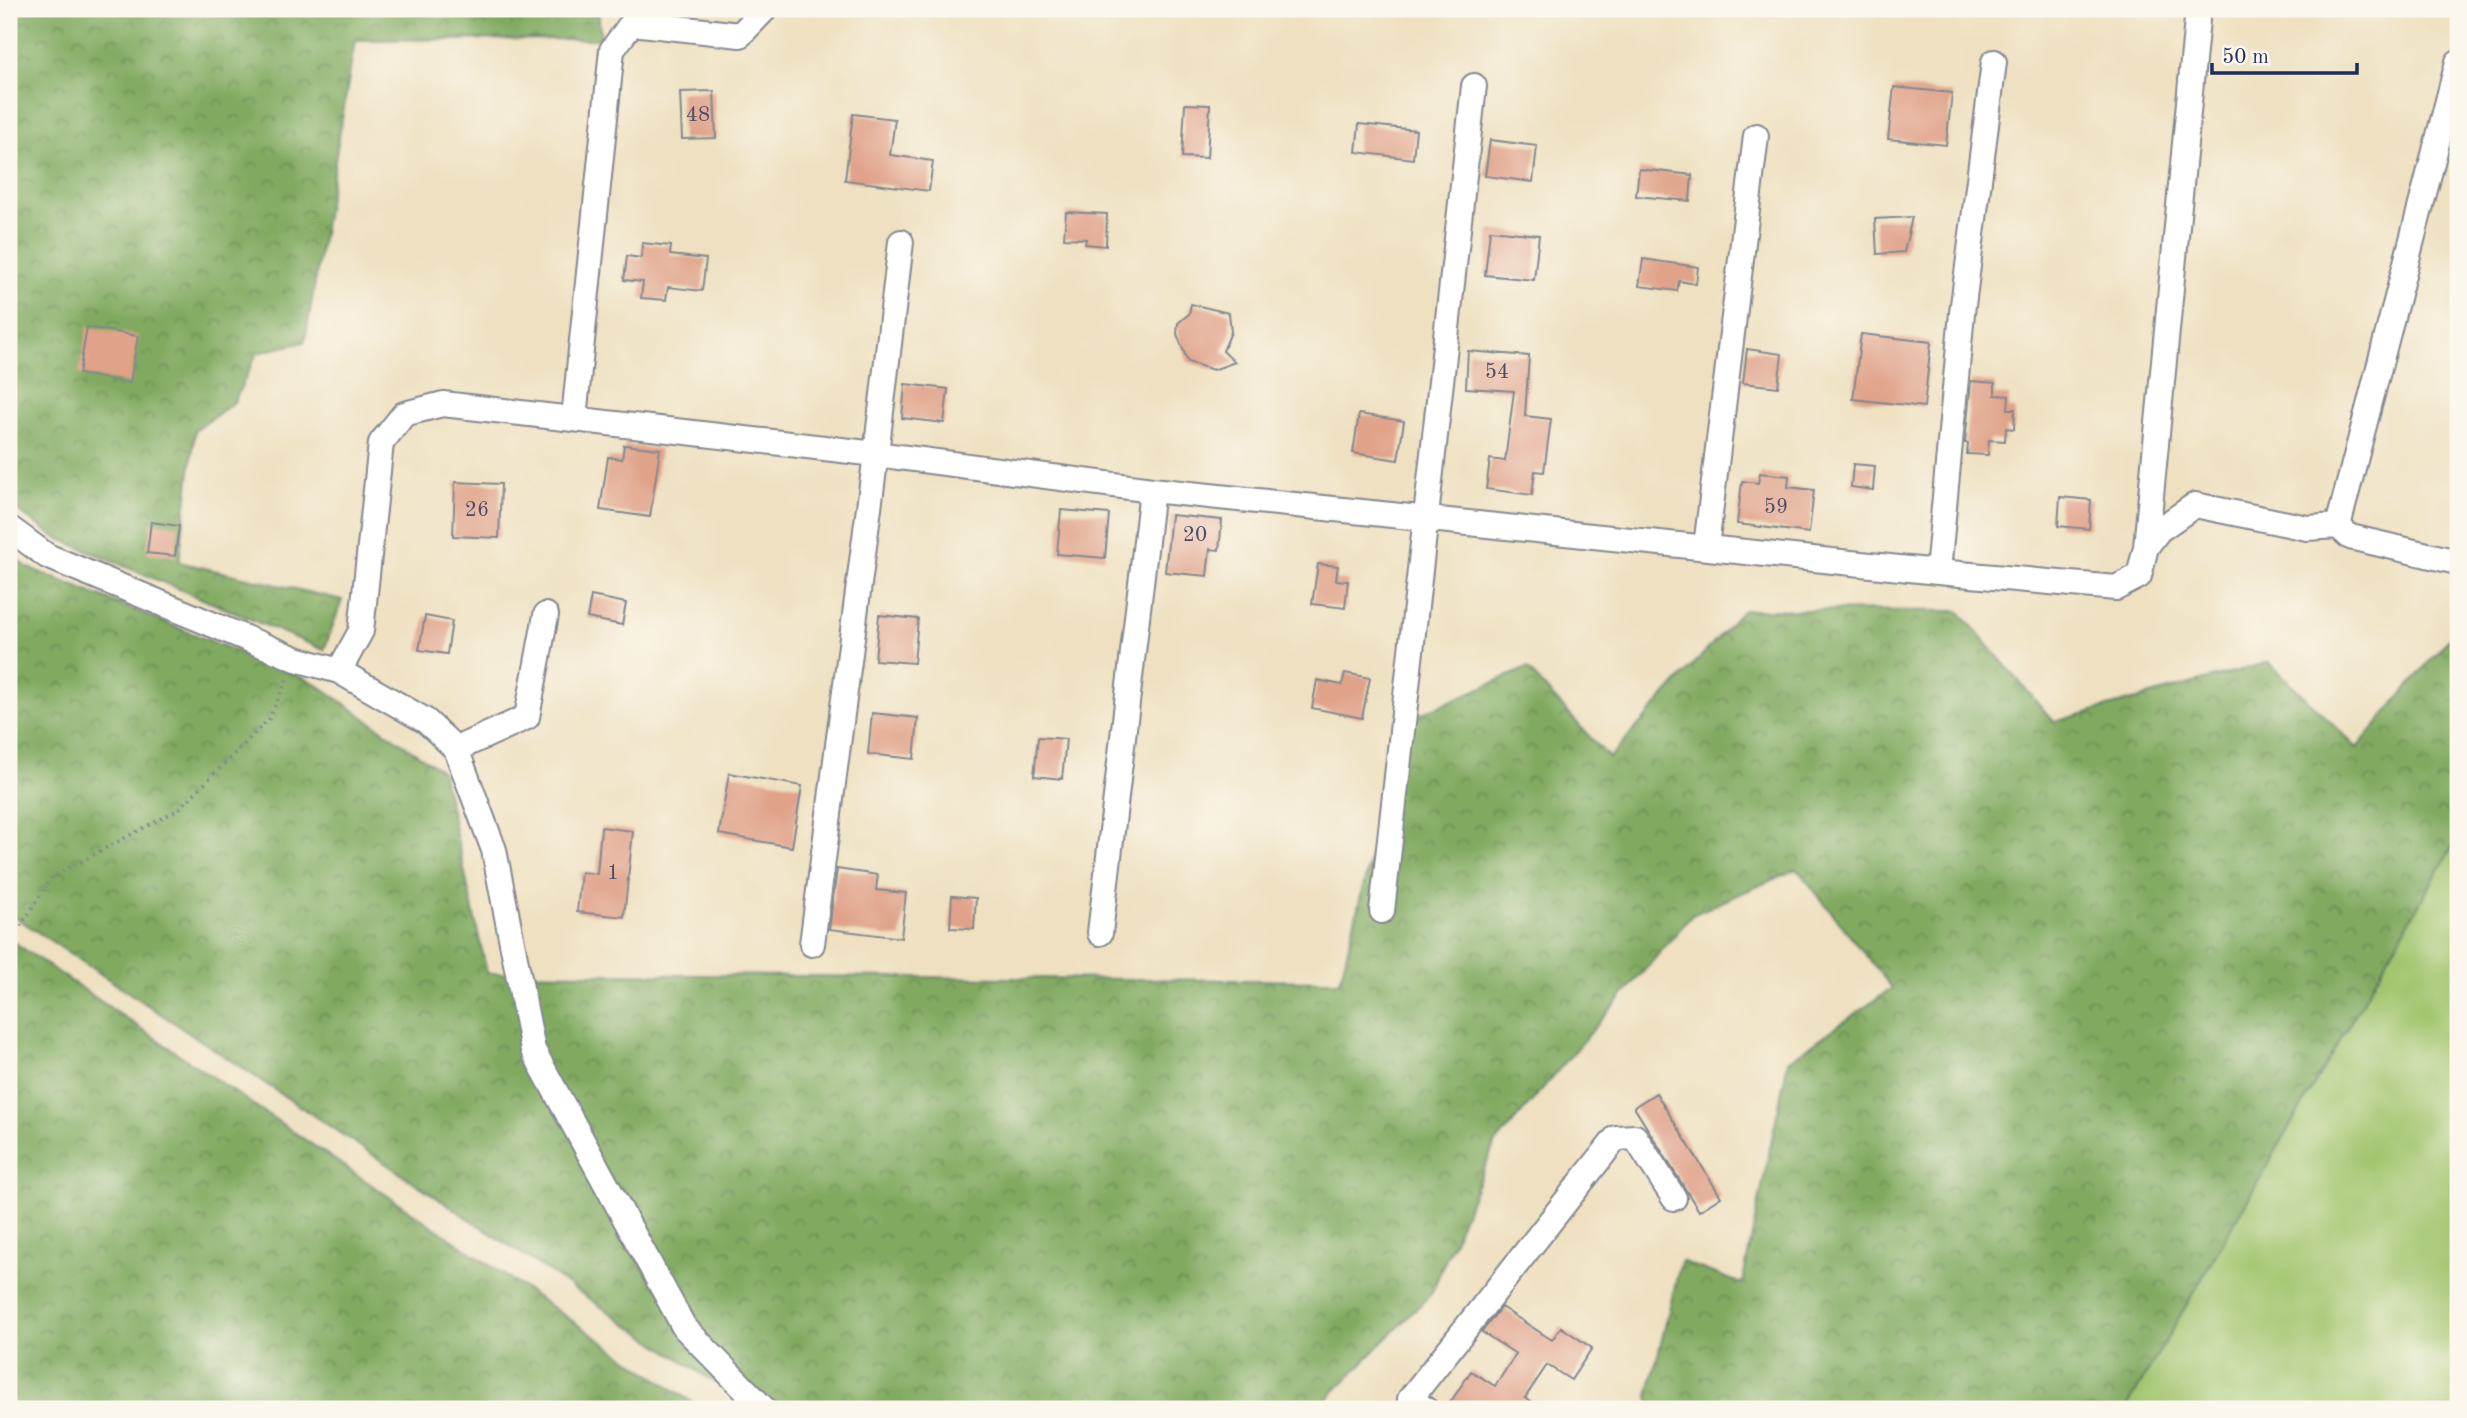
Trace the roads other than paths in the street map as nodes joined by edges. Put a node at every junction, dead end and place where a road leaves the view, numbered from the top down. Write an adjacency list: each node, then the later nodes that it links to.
1 (765, 9): 8 (street)
2 (2198, 9): 15 (street)
3 (1994, 62): 17 (street)
4 (2458, 62): 12 (street)
5 (1474, 86): 11 (street)
6 (1756, 136): 14 (street)
7 (901, 242): 9 (street)
8 (574, 418): 9 (street); 19 (street)
9 (876, 454): 10 (street); 23 (street)
10 (1152, 490): 11 (street); 22 (street)
11 (1427, 517): 14 (street); 21 (street)
12 (2338, 526): 15 (street); 16 (street)
13 (9, 528): 19 (street)
14 (1706, 547): 17 (street)
15 (2146, 547): 17 (street)
16 (2458, 558)
17 (1938, 572)
18 (546, 615): 20 (street)
19 (339, 670): 20 (street)
20 (456, 750): 25 (street)
21 (1382, 911)
22 (1100, 933)
23 (812, 944)
24 (1674, 1198): 26 (street)
25 (764, 1409)
26 (1425, 1409)

